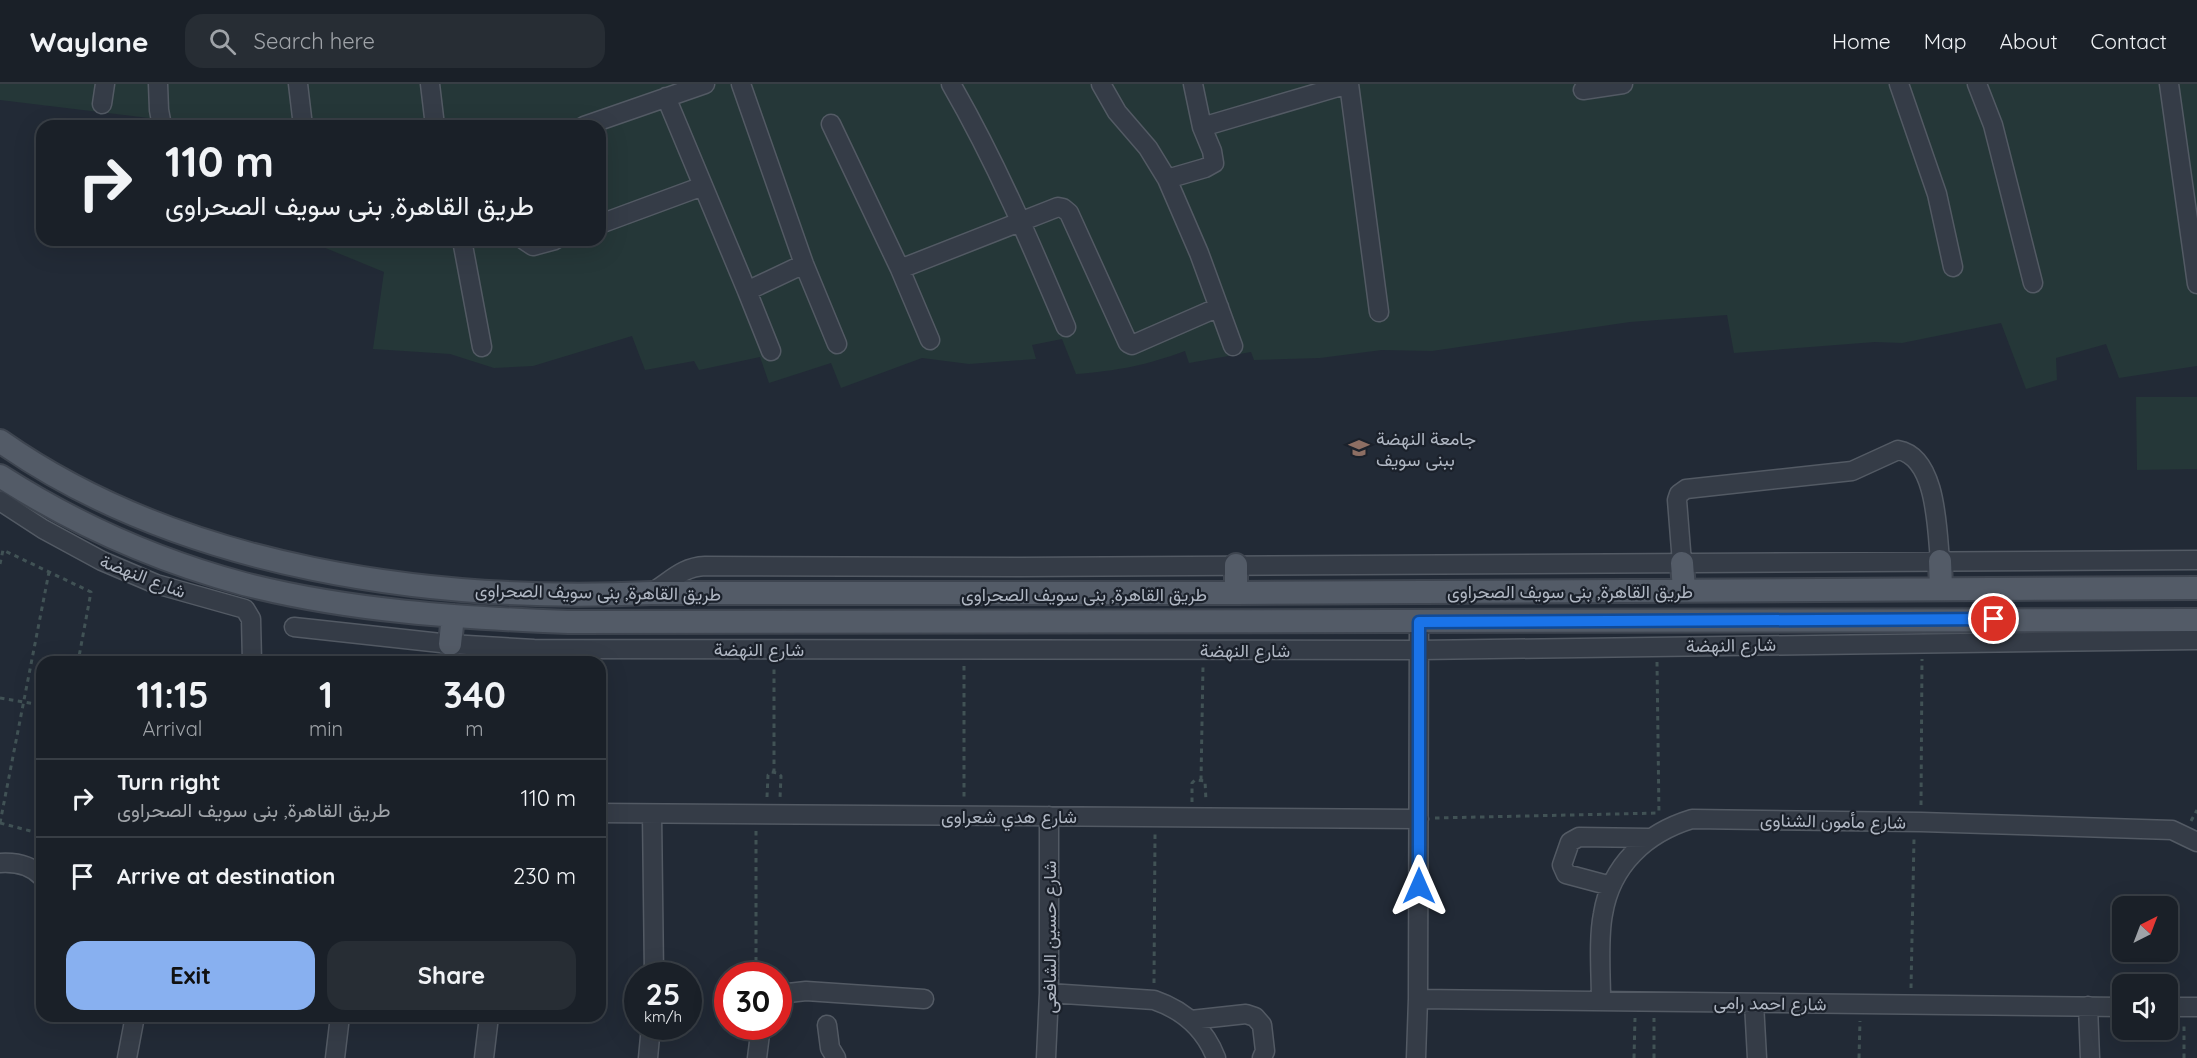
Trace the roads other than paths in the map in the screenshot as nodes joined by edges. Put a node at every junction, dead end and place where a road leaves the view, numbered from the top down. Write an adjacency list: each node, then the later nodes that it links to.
1 (105, 84): 17 (street)
2 (158, 84): 18 (street)
3 (298, 84): 19 (street)
4 (430, 84): 20 (street)
5 (705, 84): 16 (street)
6 (741, 84): 29 (street)
7 (951, 84): 27 (street)
8 (1101, 84): 24 (street)
9 (1194, 84): 23 (street)
10 (1348, 84): 23 (street); 36 (street)
11 (1623, 84): 15 (street)
12 (1899, 84): 30 (street)
13 (1977, 84): 32 (street)
14 (2169, 84): 33 (street)
15 (1583, 90)
16 (666, 97): 21 (street); 25 (street)
17 (102, 104)
18 (161, 120)
19 (302, 120)
20 (434, 120)
21 (601, 120)
22 (831, 123): 31 (street)
23 (1203, 127): 24 (street)
24 (1167, 179): 35 (street)
25 (703, 186): 26 (street); 34 (street)
26 (606, 222)
27 (1021, 222): 31 (street); 35 (street); 37 (street)
28 (463, 246): 41 (street)
29 (804, 264): 34 (street); 39 (street)
30 (1953, 267)
31 (900, 269): 38 (street)
32 (2033, 283)
33 (2197, 284)
34 (747, 291): 42 (street)
35 (1219, 307): 40 (street)
36 (1379, 312)
37 (1065, 327)
38 (930, 340)
39 (837, 344)
40 (1233, 346)
41 (482, 347)
42 (771, 351)
43 (0, 441): 53 (main road, طريق القاهرة, بنى سويف الصحراوى)
44 (0, 476): 56 (main road, طريق القاهرة, بنى سويف الصحراوى)
45 (0, 501): 64 (street, شارع النهضة)
46 (2197, 560): 47 (street)
47 (1940, 561): 48 (street); 48 (street); 50 (main road)
48 (1682, 563): 49 (street); 52 (main road)
49 (1236, 565): 53 (street); 54 (main road)
50 (1941, 588): 51 (main road, طريق القاهرة, بنى سويف الصحراوى); 52 (main road, طريق القاهرة, بنى سويف الصحراوى)
51 (2197, 588)
52 (1684, 590): 54 (main road, طريق القاهرة, بنى سويف الصحراوى)
53 (651, 593): 55 (main road, طريق القاهرة, بنى سويف الصحراوى)
54 (1236, 593): 55 (main road, طريق القاهرة, بنى سويف الصحراوى)
55 (765, 594): 58 (main road)
56 (453, 615): 58 (main road, طريق القاهرة, بنى سويف الصحراوى); 62 (main road)
57 (2197, 620): 59 (main road, طريق القاهرة, بنى سويف الصحراوى)
58 (764, 622): 59 (main road, طريق القاهرة, بنى سويف الصحراوى)
59 (1419, 622): 63 (street)
60 (294, 627): 62 (street, شارع النهضة)
61 (2197, 640): 63 (street, شارع النهضة)
62 (450, 644): 63 (street, شارع النهضة)
63 (1419, 650): 68 (street)
64 (252, 656)
65 (606, 813): 66 (street, شارع هدي شعراوى)
66 (652, 814): 67 (street, شارع هدي شعراوى); 74 (street)
67 (1049, 816): 68 (street, شارع هدي شعراوى); 76 (street, شارع حسين الشافعى)
68 (1419, 819): 78 (street)
69 (1654, 835): 70 (street, شارع مأمون الشناوى); 73 (street, شارع مأمون الشناوى); 73 (street)
70 (2197, 842)
71 (0, 863): 72 (street)
72 (36, 872)
73 (1611, 886): 79 (street, شارع مأمون الشناوى)
74 (654, 962)
75 (792, 993): 77 (street)
76 (1049, 993): 83 (street); 96 (street, شارع حسين الشافعى)
77 (924, 999)
78 (1418, 999): 79 (street, شارع احمد رامى); 99 (street)
79 (1601, 1001): 80 (street, شارع احمد رامى)
80 (1754, 1003): 81 (street, شارع احمد رامى); 100 (street)
81 (2088, 1006): 82 (street, شارع احمد رامى); 101 (street)
82 (2112, 1006)
83 (1191, 1020): 97 (street); 98 (street)
84 (134, 1022): 90 (street)
85 (339, 1022): 91 (street)
86 (488, 1022): 92 (street)
87 (827, 1025): 95 (street)
88 (650, 1040): 93 (street)
89 (759, 1040): 94 (street)
90 (127, 1058)
91 (335, 1058)
92 (484, 1058)
93 (648, 1058)
94 (757, 1058)
95 (836, 1058)
96 (1046, 1058)
97 (1216, 1058)
98 (1263, 1058)
99 (1416, 1058)
100 (1757, 1058)
101 (2090, 1058)

